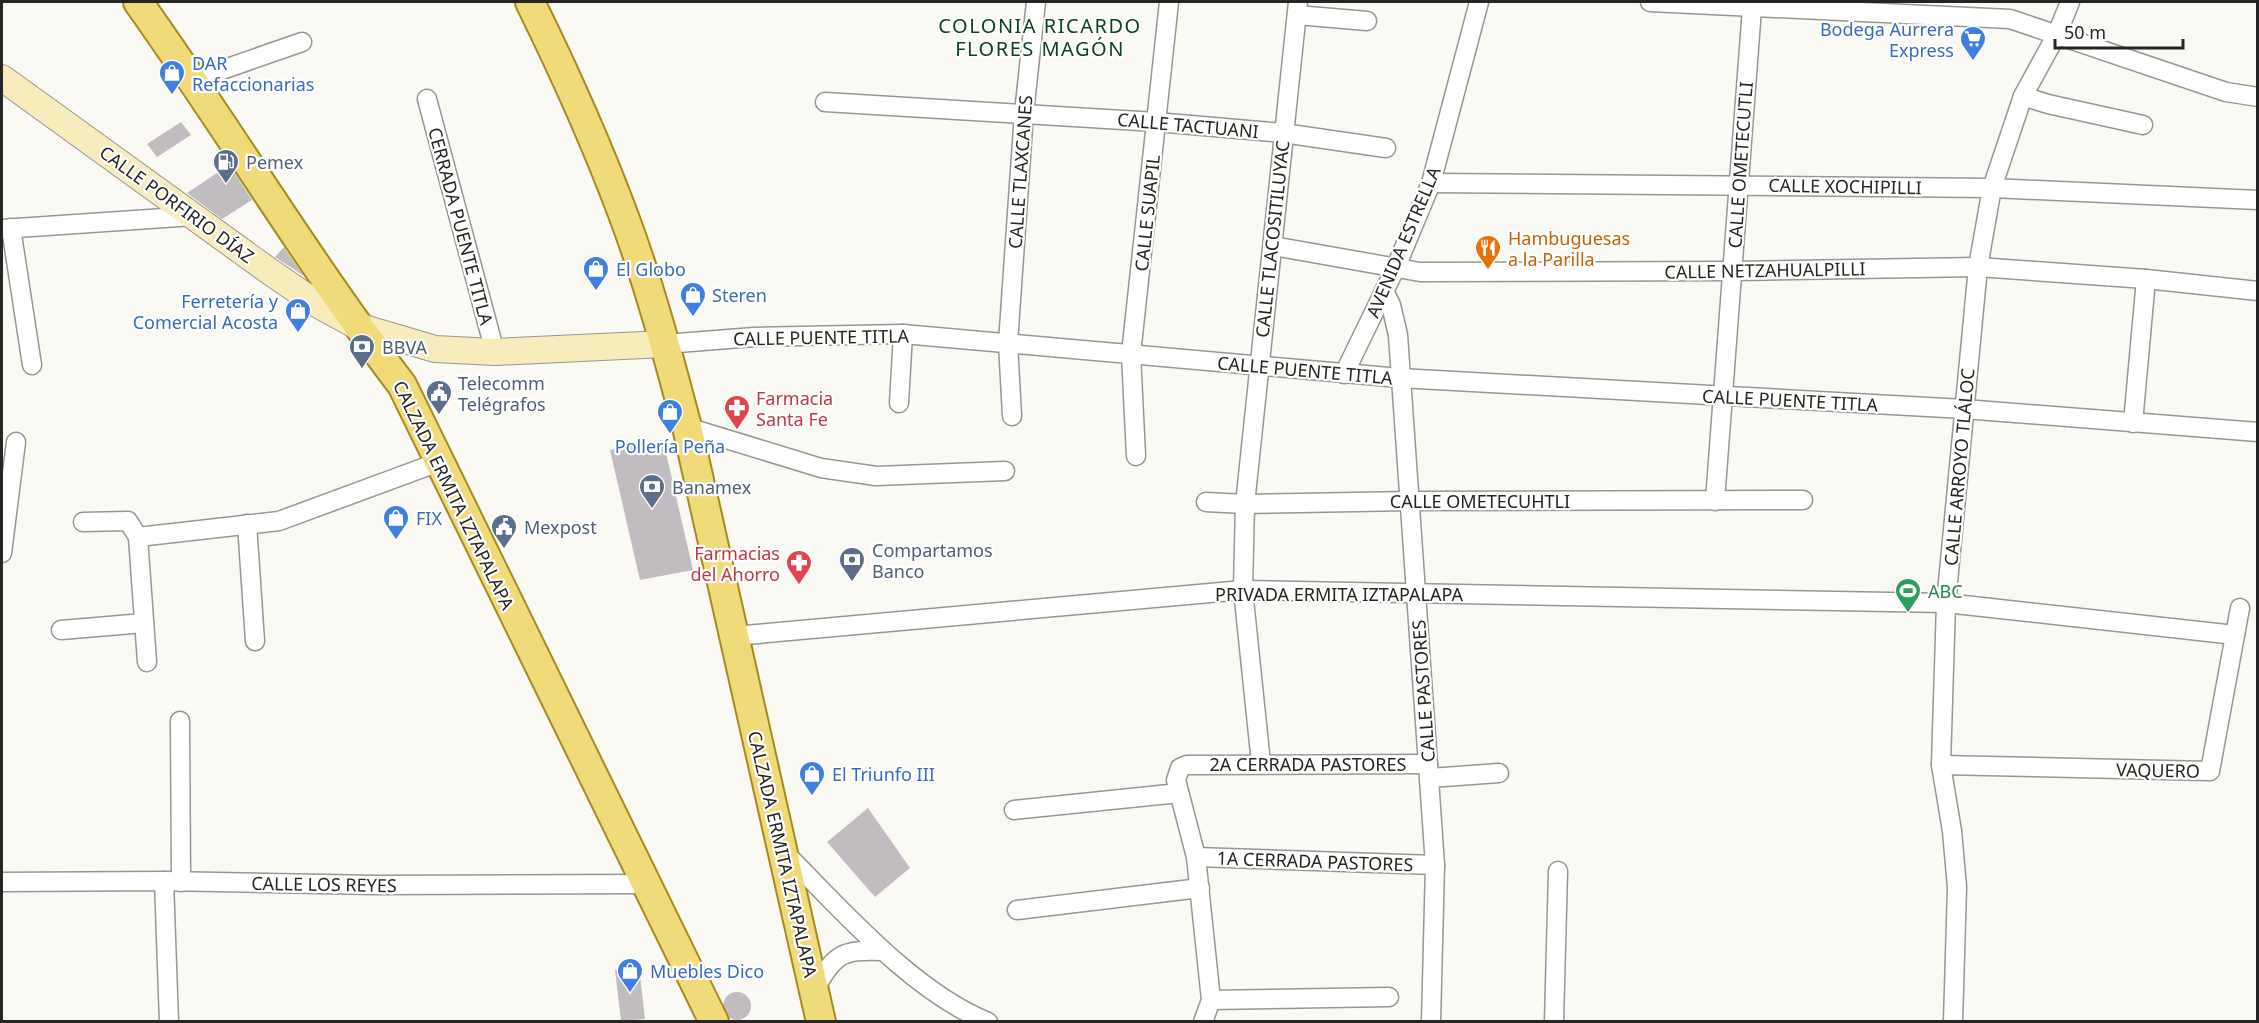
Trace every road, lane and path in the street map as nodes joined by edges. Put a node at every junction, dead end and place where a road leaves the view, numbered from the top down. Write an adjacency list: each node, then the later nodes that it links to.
1 (138, 2): 14 (main road, CALZADA ERMITA IZTAPALAPA)
2 (530, 2): 40 (main road, CALZADA ERMITA IZTAPALAPA)
3 (1036, 2): 19 (street, CALLE TLAXCANES)
4 (1169, 2): 20 (street, CALLE SUAPIL)
5 (1479, 2): 24 (street, AVENIDA ESTRELLA)
6 (1650, 2): 9 (street)
7 (2070, 2): 11 (street, CALLE ARROYO TLÁLOC)
8 (1298, 8): 10 (street); 22 (street, CALLE TLACOSITILUYAC)
9 (1752, 8): 11 (street); 25 (street, CALLE OMETECUTLI)
10 (1367, 21)
11 (2057, 34): 15 (street, CALLE ARROYO TLÁLOC); 16 (street)
12 (302, 42): 14 (street)
13 (2, 78): 28 (street, CALLE PORFIRIO DÍAZ)
14 (193, 80): 37 (main road, CALZADA ERMITA IZTAPALAPA)
15 (2022, 96): 21 (street); 26 (street, CALLE ARROYO TLÁLOC)
16 (2258, 97)
17 (427, 99): 41 (street, CERRADA PUENTE TITLA)
18 (825, 102): 19 (street, CALLE TACTUANI)
19 (1024, 113): 20 (street, CALLE TACTUANI); 39 (street, CALLE TLAXCANES)
20 (1156, 122): 22 (street, CALLE TACTUANI); 42 (street, CALLE SUAPIL)
21 (2143, 125)
22 (1283, 133): 23 (street, CALLE TACTUANI); 30 (street, CALLE TLACOSITILUYAC)
23 (1386, 148)
24 (1431, 183): 25 (street, CALLE XOCHIPILLI); 31 (street, AVENIDA ESTRELLA)
25 (1739, 185): 26 (street, CALLE XOCHIPILLI); 33 (street, CALLE OMETECUTLI)
26 (1992, 188): 27 (street, CALLE XOCHIPILLI); 32 (street, CALLE ARROYO TLÁLOC)
27 (2258, 200)
28 (194, 216): 29 (street); 37 (street, CALLE PORFIRIO DÍAZ)
29 (6, 229): 43 (street)
30 (1273, 246): 31 (street, CALLE NETZAHUALPILLI); 44 (street, CALLE TLACOSITILUYAC)
31 (1396, 267): 33 (street, CALLE NETZAHUALPILLI); 35 (street, AVENIDA ESTRELLA)
32 (1978, 267): 33 (street, CALLE NETZAHUALPILLI); 34 (street, CALLE NETZAHUALPILLI); 49 (street, CALLE ARROYO TLÁLOC)
33 (1733, 271): 47 (street, CALLE OMETECUTLI)
34 (2146, 279): 36 (street, CALLE NETZAHUALPILLI); 51 (street)
35 (1384, 291): 45 (street, AVENIDA ESTRELLA); 46 (street, CALLE PASTORES)
36 (2258, 291)
37 (357, 326): 41 (street, CALLE PUENTE TITLA); 56 (main road, CALZADA ERMITA IZTAPALAPA)
38 (903, 334): 39 (street, CALLE PUENTE TITLA); 40 (street, CALLE PUENTE TITLA); 48 (street)
39 (1008, 343): 42 (street, CALLE PUENTE TITLA); 50 (street)
40 (665, 344): 41 (street, CALLE PUENTE TITLA); 52 (main road, CALZADA ERMITA IZTAPALAPA)
41 (495, 352)
42 (1131, 354): 44 (street, CALLE PUENTE TITLA); 55 (street, CALLE SUAPIL)
43 (32, 365)
44 (1258, 367): 45 (street, CALLE PUENTE TITLA); 62 (street, CALLE TLACOSITILUYAC)
45 (1344, 374): 46 (street, CALLE PUENTE TITLA)
46 (1400, 378): 47 (street, CALLE PUENTE TITLA); 59 (street, CALLE PASTORES)
47 (1723, 396): 49 (street, CALLE PUENTE TITLA); 60 (street, CALLE OMETECUTLI)
48 (899, 403)
49 (1965, 409): 51 (street, CALLE PUENTE TITLA); 69 (street, CALLE ARROYO TLÁLOC)
50 (1012, 416)
51 (2133, 423): 53 (street, CALLE PUENTE TITLA)
52 (687, 427): 57 (street); 74 (main road, CALZADA ERMITA IZTAPALAPA)
53 (2258, 432)
54 (16, 442): 66 (street)
55 (1136, 456)
56 (439, 462): 64 (street); 90 (main road, CALZADA ERMITA IZTAPALAPA)
57 (1005, 471)
58 (1803, 500): 60 (street, CALLE OMETECUHTLI)
59 (1411, 501): 60 (street, CALLE OMETECUHTLI); 62 (street, CALLE OMETECUHTLI); 68 (street, CALLE PASTORES)
60 (1715, 501)
61 (1206, 502): 62 (street, CALLE OMETECUHTLI)
62 (1245, 504): 67 (street, CALLE TLACOSITILUYAC)
63 (83, 522): 65 (street)
64 (247, 524): 65 (street); 75 (street)
65 (138, 537): 71 (street)
66 (2, 553)
67 (1243, 590): 68 (street, PRIVADA ERMITA IZTAPALAPA); 74 (street, PRIVADA ERMITA IZTAPALAPA); 78 (street, CALLE TLACOSITILUYAC)
68 (1416, 594): 69 (street, PRIVADA ERMITA IZTAPALAPA); 80 (street, CALLE PASTORES)
69 (1946, 603): 73 (street, PRIVADA ERMITA IZTAPALAPA); 79 (street, CALLE ARROYO TLÁLOC)
70 (2240, 608): 73 (street, VAQUERO)
71 (144, 622): 72 (street); 76 (street)
72 (61, 630)
73 (2235, 635): 79 (street, VAQUERO)
74 (735, 636): 84 (main road, CALZADA ERMITA IZTAPALAPA)
75 (255, 641)
76 (147, 662)
77 (180, 721): 88 (street)
78 (1261, 763): 80 (street, 2A CERRADA PASTORES); 82 (street, 2A CERRADA PASTORES)
79 (1941, 765): 104 (street, CALLE ARROYO TLÁLOC)
80 (1429, 771): 81 (street, 2A CERRADA PASTORES); 86 (street, CALLE PASTORES)
81 (1499, 773)
82 (1179, 793): 83 (street); 85 (street)
83 (1014, 810)
84 (783, 851): 93 (street); 94 (main road, CALZADA ERMITA IZTAPALAPA)
85 (1196, 857): 86 (street, 1A CERRADA PASTORES); 91 (street)
86 (1435, 865): 102 (street, CALLE PASTORES)
87 (1558, 871): 103 (street)
88 (173, 881): 89 (street, CALLE LOS REYES); 90 (street, CALLE LOS REYES); 97 (street)
89 (2, 882)
90 (647, 884): 98 (main road, CALZADA ERMITA IZTAPALAPA)
91 (1200, 888): 92 (street); 96 (street)
92 (1017, 910)
93 (883, 951): 94 (street); 100 (street)
94 (814, 990): 99 (main road, CALZADA ERMITA IZTAPALAPA)
95 (1389, 998): 96 (street)
96 (1211, 1000): 101 (street)
97 (169, 1022)
98 (714, 1022)
99 (821, 1022)
100 (988, 1022)
101 (1203, 1022)
102 (1431, 1022)
103 (1554, 1022)
104 (1953, 1022)

